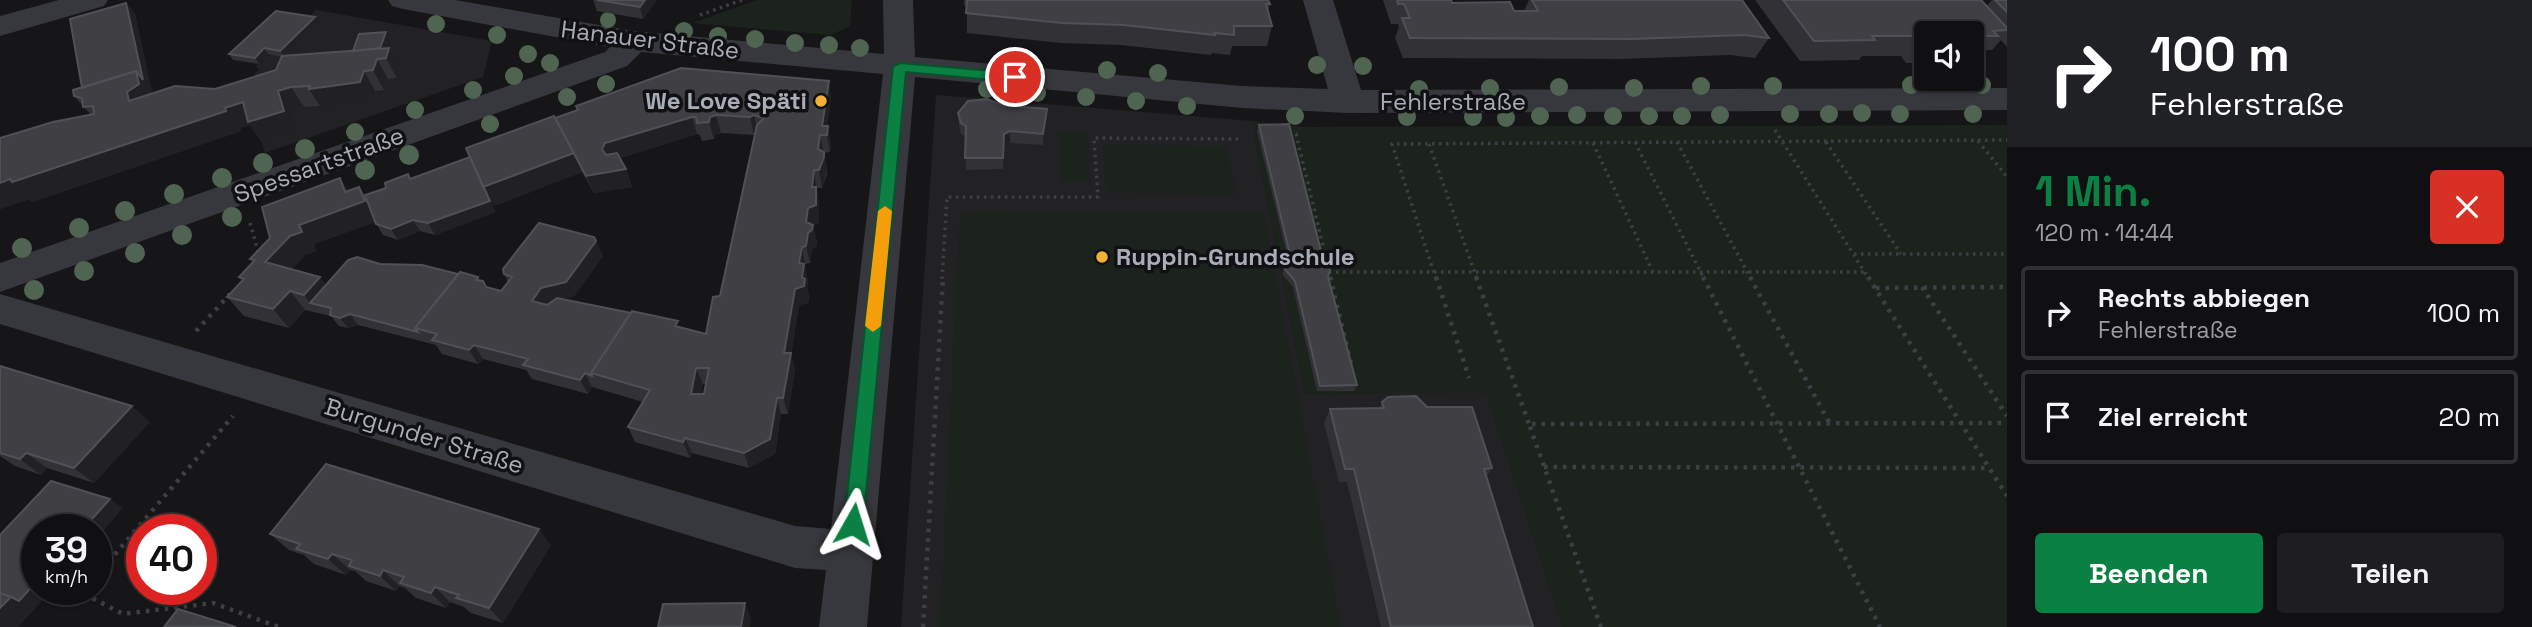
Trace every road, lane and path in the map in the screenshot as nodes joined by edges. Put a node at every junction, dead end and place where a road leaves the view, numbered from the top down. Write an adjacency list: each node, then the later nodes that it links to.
1 (93, 0): 7 (street)
2 (403, 0): 8 (street, Hanauer Straße)
3 (742, 0): 6 (path)
4 (898, 0): 9 (street)
5 (1318, 0): 11 (street)
6 (696, 17)
7 (0, 26)
8 (633, 41): 9 (street, Hanauer Straße); 36 (street, Spessartstraße)
9 (900, 67): 11 (street, Fehlerstraße); 56 (street)
10 (2007, 99): 11 (street, Fehlerstraße)
11 (1348, 102)
12 (1773, 126): 16 (path)
13 (1289, 135): 29 (path)
14 (1240, 139): 61 (path)
15 (2007, 140): 18 (path)
16 (1782, 141): 17 (path); 20 (path); 25 (path)
17 (1825, 141): 18 (path); 26 (path)
18 (1978, 141): 23 (path)
19 (1635, 142): 20 (path); 21 (path); 33 (path)
20 (1677, 142): 34 (path)
21 (1593, 143): 22 (path); 32 (path)
22 (1429, 144): 30 (path); 31 (path)
23 (2007, 177)
24 (248, 216): 28 (path)
25 (1853, 254): 26 (path); 35 (path)
26 (1901, 254): 27 (path)
27 (2007, 254)
28 (261, 261)
29 (1329, 272): 30 (path); 43 (path)
30 (1434, 272): 31 (path); 44 (path)
31 (1475, 272): 32 (path); 48 (path)
32 (1653, 272): 33 (path)
33 (1698, 272): 34 (path); 49 (path)
34 (1745, 272): 35 (path); 50 (path)
35 (1865, 272): 38 (path)
36 (0, 278)
37 (2007, 287): 39 (path)
38 (1875, 288): 39 (path); 51 (path)
39 (1922, 288): 46 (path)
40 (233, 290): 42 (path)
41 (0, 309): 56 (street, Burgunder Straße)
42 (188, 340)
43 (1354, 378)
44 (1469, 378)
45 (234, 415): 57 (path)
46 (2007, 416)
47 (2007, 423): 51 (path)
48 (1529, 424): 49 (path); 52 (path)
49 (1776, 424): 50 (path); 53 (path)
50 (1830, 424): 51 (path)
51 (1960, 424): 54 (path)
52 (1545, 467): 53 (path); 62 (path)
53 (1799, 468): 54 (path); 63 (path)
54 (1988, 468): 55 (path)
55 (2007, 496)
56 (851, 551): 60 (street)
57 (112, 557)
58 (106, 605): 59 (path)
59 (279, 627)
60 (843, 627)
61 (923, 627)
62 (1601, 627)
63 (1880, 627)

